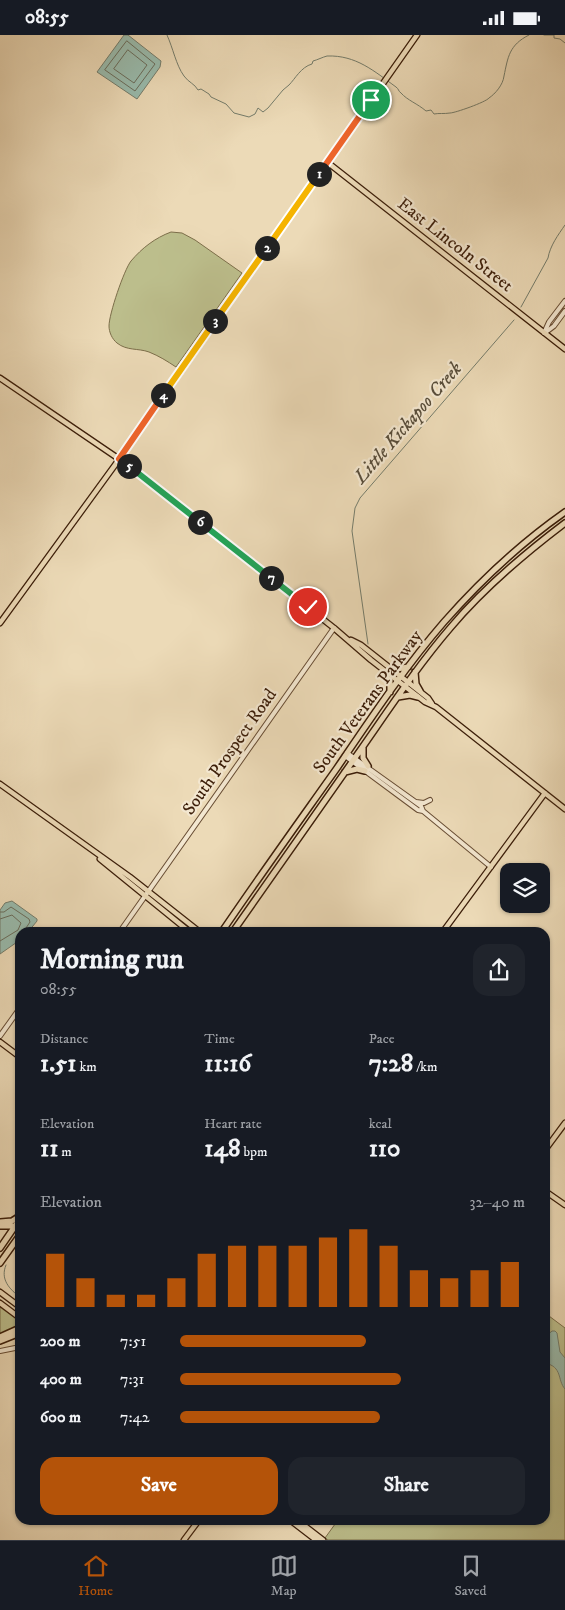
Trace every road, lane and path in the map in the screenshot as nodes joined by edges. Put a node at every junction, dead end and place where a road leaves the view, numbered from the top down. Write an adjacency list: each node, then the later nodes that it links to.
1 (417, 35): 2 (main road)
2 (327, 162): 5 (main road, East Lincoln Street); 8 (main road)
3 (565, 301): 5 (street)
4 (565, 311): 5 (street)
5 (544, 333): 6 (main road, East Lincoln Street)
6 (565, 349)
7 (0, 378): 8 (main road)
8 (119, 459): 11 (main road); 12 (main road)
9 (565, 513): 13 (highway, South Veterans Parkway)
10 (565, 523): 15 (highway, South Veterans Parkway)
11 (0, 623)
12 (334, 628): 14 (main road); 35 (street, South Prospect Road)
13 (408, 667): 14 (highway); 16 (highway, South Veterans Parkway)
14 (388, 669): 16 (main road); 18 (highway)
15 (415, 672): 17 (highway, South Veterans Parkway); 19 (highway)
16 (400, 679): 17 (main road); 18 (highway, South Veterans Parkway)
17 (406, 684): 19 (main road); 20 (highway, South Veterans Parkway)
18 (390, 692): 22 (highway, South Veterans Parkway)
19 (419, 694): 20 (highway); 28 (main road)
20 (397, 697): 21 (highway, South Veterans Parkway)
21 (363, 746): 23 (highway, South Veterans Parkway); 24 (highway)
22 (346, 754): 23 (street); 39 (highway, South Veterans Parkway)
23 (353, 760): 24 (street); 25 (highway, South Veterans Parkway)
24 (366, 769): 25 (highway); 27 (street); 30 (street)
25 (344, 772): 40 (highway, South Veterans Parkway)
26 (0, 784): 35 (main road)
27 (400, 792): 30 (street); 31 (street)
28 (545, 793): 32 (main road); 34 (main road)
29 (430, 800): 31 (street)
30 (406, 802): 33 (street)
31 (414, 802): 33 (street)
32 (565, 809)
33 (423, 811): 34 (street)
34 (491, 867): 41 (main road)
35 (147, 894): 36 (street, South Prospect Road); 37 (main road); 38 (main road)
36 (123, 927)
37 (184, 927)
38 (193, 927)
39 (224, 927)
40 (236, 927)
41 (446, 927)
42 (15, 1015): 43 (street)
43 (0, 1036)
44 (0, 1042): 45 (main road)
45 (15, 1053)
46 (565, 1123): 47 (main road)
47 (550, 1142)
48 (550, 1194): 49 (main road)
49 (565, 1205)
50 (15, 1220): 51 (highway)
51 (0, 1222)
52 (0, 1226): 53 (highway)
53 (15, 1227)
54 (15, 1229): 56 (highway)
55 (15, 1242): 57 (highway)
56 (0, 1248)
57 (0, 1263)
58 (0, 1291): 60 (main road)
59 (0, 1303): 61 (main road)
60 (15, 1303)
61 (15, 1314)
62 (15, 1331): 64 (highway)
63 (15, 1335): 65 (highway)
64 (0, 1337)
65 (0, 1341)
66 (15, 1348): 67 (street)
67 (0, 1351)
68 (195, 1525): 71 (main road)
69 (296, 1525): 72 (main road)
70 (303, 1525): 73 (main road)
71 (184, 1540)
72 (316, 1540)
73 (322, 1540)

